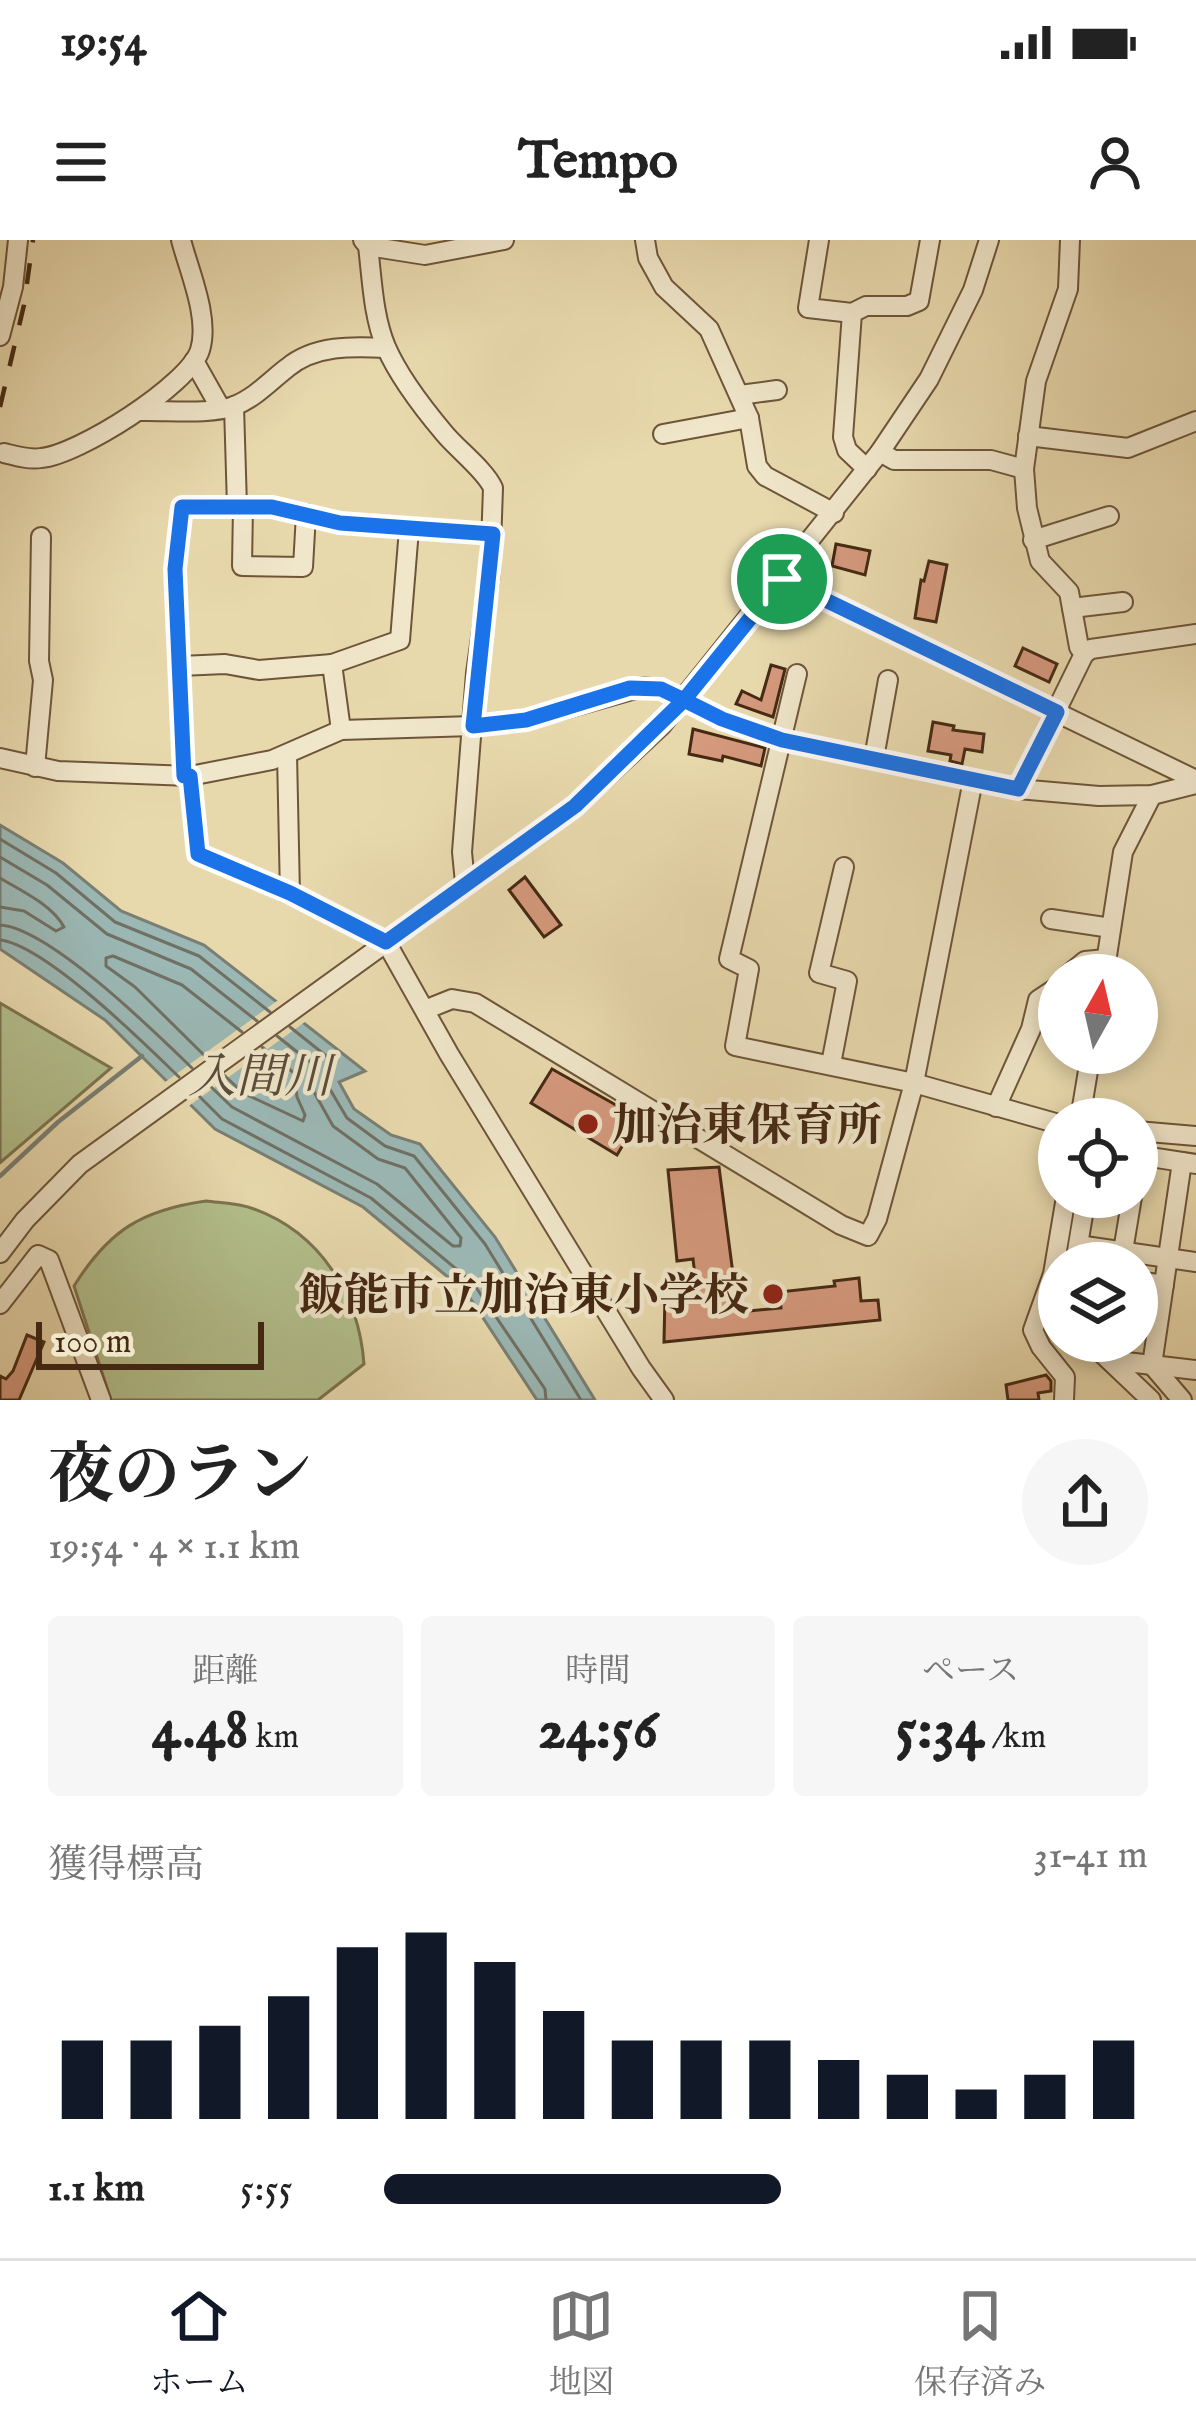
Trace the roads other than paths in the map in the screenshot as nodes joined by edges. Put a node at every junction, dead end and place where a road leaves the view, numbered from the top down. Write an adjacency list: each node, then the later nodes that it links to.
1 (17, 240): 10 (street)
2 (181, 240): 14 (street)
3 (504, 240): 9 (street)
4 (645, 240): 16 (street)
5 (819, 240): 11 (street)
6 (929, 240): 11 (street)
7 (988, 240): 23 (street)
8 (1070, 240): 22 (street)
9 (366, 243): 13 (street)
10 (4, 311): 12 (street)
11 (852, 313): 25 (street)
12 (0, 336)
13 (386, 348): 17 (street); 32 (street)
14 (194, 361): 17 (street); 18 (street)
15 (777, 390): 16 (street)
16 (740, 395): 19 (street)
17 (228, 407): 18 (street); 27 (street)
18 (140, 411): 24 (street)
19 (749, 418): 21 (street); 28 (street)
20 (1196, 421): 22 (street)
21 (663, 434)
22 (1028, 436): 26 (street)
23 (880, 452): 25 (street); 26 (street)
24 (4, 453)
25 (867, 469): 28 (street)
26 (1024, 470): 34 (street)
27 (240, 507): 29 (street); 29 (street); 41 (street)
28 (834, 513): 35 (street)
29 (305, 514): 31 (street)
30 (1109, 516): 34 (street)
31 (409, 529): 32 (street); 40 (street)
32 (493, 534): 46 (street)
33 (41, 537): 52 (street)
34 (1033, 540): 37 (street)
35 (782, 579): 44 (street); 45 (street)
36 (1123, 602): 37 (street)
37 (1072, 608): 39 (street)
38 (1196, 634): 39 (street)
39 (1084, 654): 45 (street)
40 (332, 664): 41 (street); 47 (street)
41 (180, 666): 53 (street)
42 (797, 674): 48 (street)
43 (888, 680): 51 (street)
44 (684, 700): 46 (street); 48 (street); 59 (street)
45 (1057, 712): 55 (street); 56 (street)
46 (473, 726): 47 (street); 59 (street)
47 (341, 730): 49 (street)
48 (782, 740): 51 (street); 67 (street)
49 (287, 755): 53 (street); 60 (street)
50 (0, 758): 52 (street)
51 (874, 758): 54 (street)
52 (35, 767): 53 (street)
53 (187, 776): 60 (street)
54 (973, 780): 56 (street); 68 (street)
55 (1196, 782): 57 (street)
56 (1018, 789): 57 (street)
57 (1152, 795): 62 (street)
58 (844, 867): 67 (street)
59 (465, 884): 63 (street)
60 (290, 893): 63 (street)
61 (1051, 919): 62 (street)
62 (1111, 928): 64 (street)
63 (386, 942): 66 (street); 76 (street)
64 (1107, 954)
65 (1038, 1000): 69 (street)
66 (427, 1010): 68 (street); 88 (street)
67 (831, 1064): 68 (street)
68 (914, 1083): 69 (street)
69 (995, 1107): 70 (street)
70 (1038, 1118)
71 (1158, 1133): 72 (street)
72 (1196, 1136)
73 (1158, 1158): 74 (street)
74 (1189, 1163): 78 (street)
75 (1062, 1218): 89 (street)
76 (1, 1249)
77 (1158, 1256): 78 (street)
78 (1168, 1258): 79 (street); 81 (street)
79 (1196, 1262)
80 (1158, 1284): 81 (street)
81 (1164, 1285): 85 (street)
82 (0, 1304): 87 (street)
83 (1111, 1362): 90 (street)
84 (1127, 1362): 85 (street)
85 (1153, 1365): 86 (street); 91 (street)
86 (1196, 1370)
87 (101, 1400)
88 (664, 1400)
89 (1064, 1400)
90 (1151, 1400)
91 (1181, 1400)

